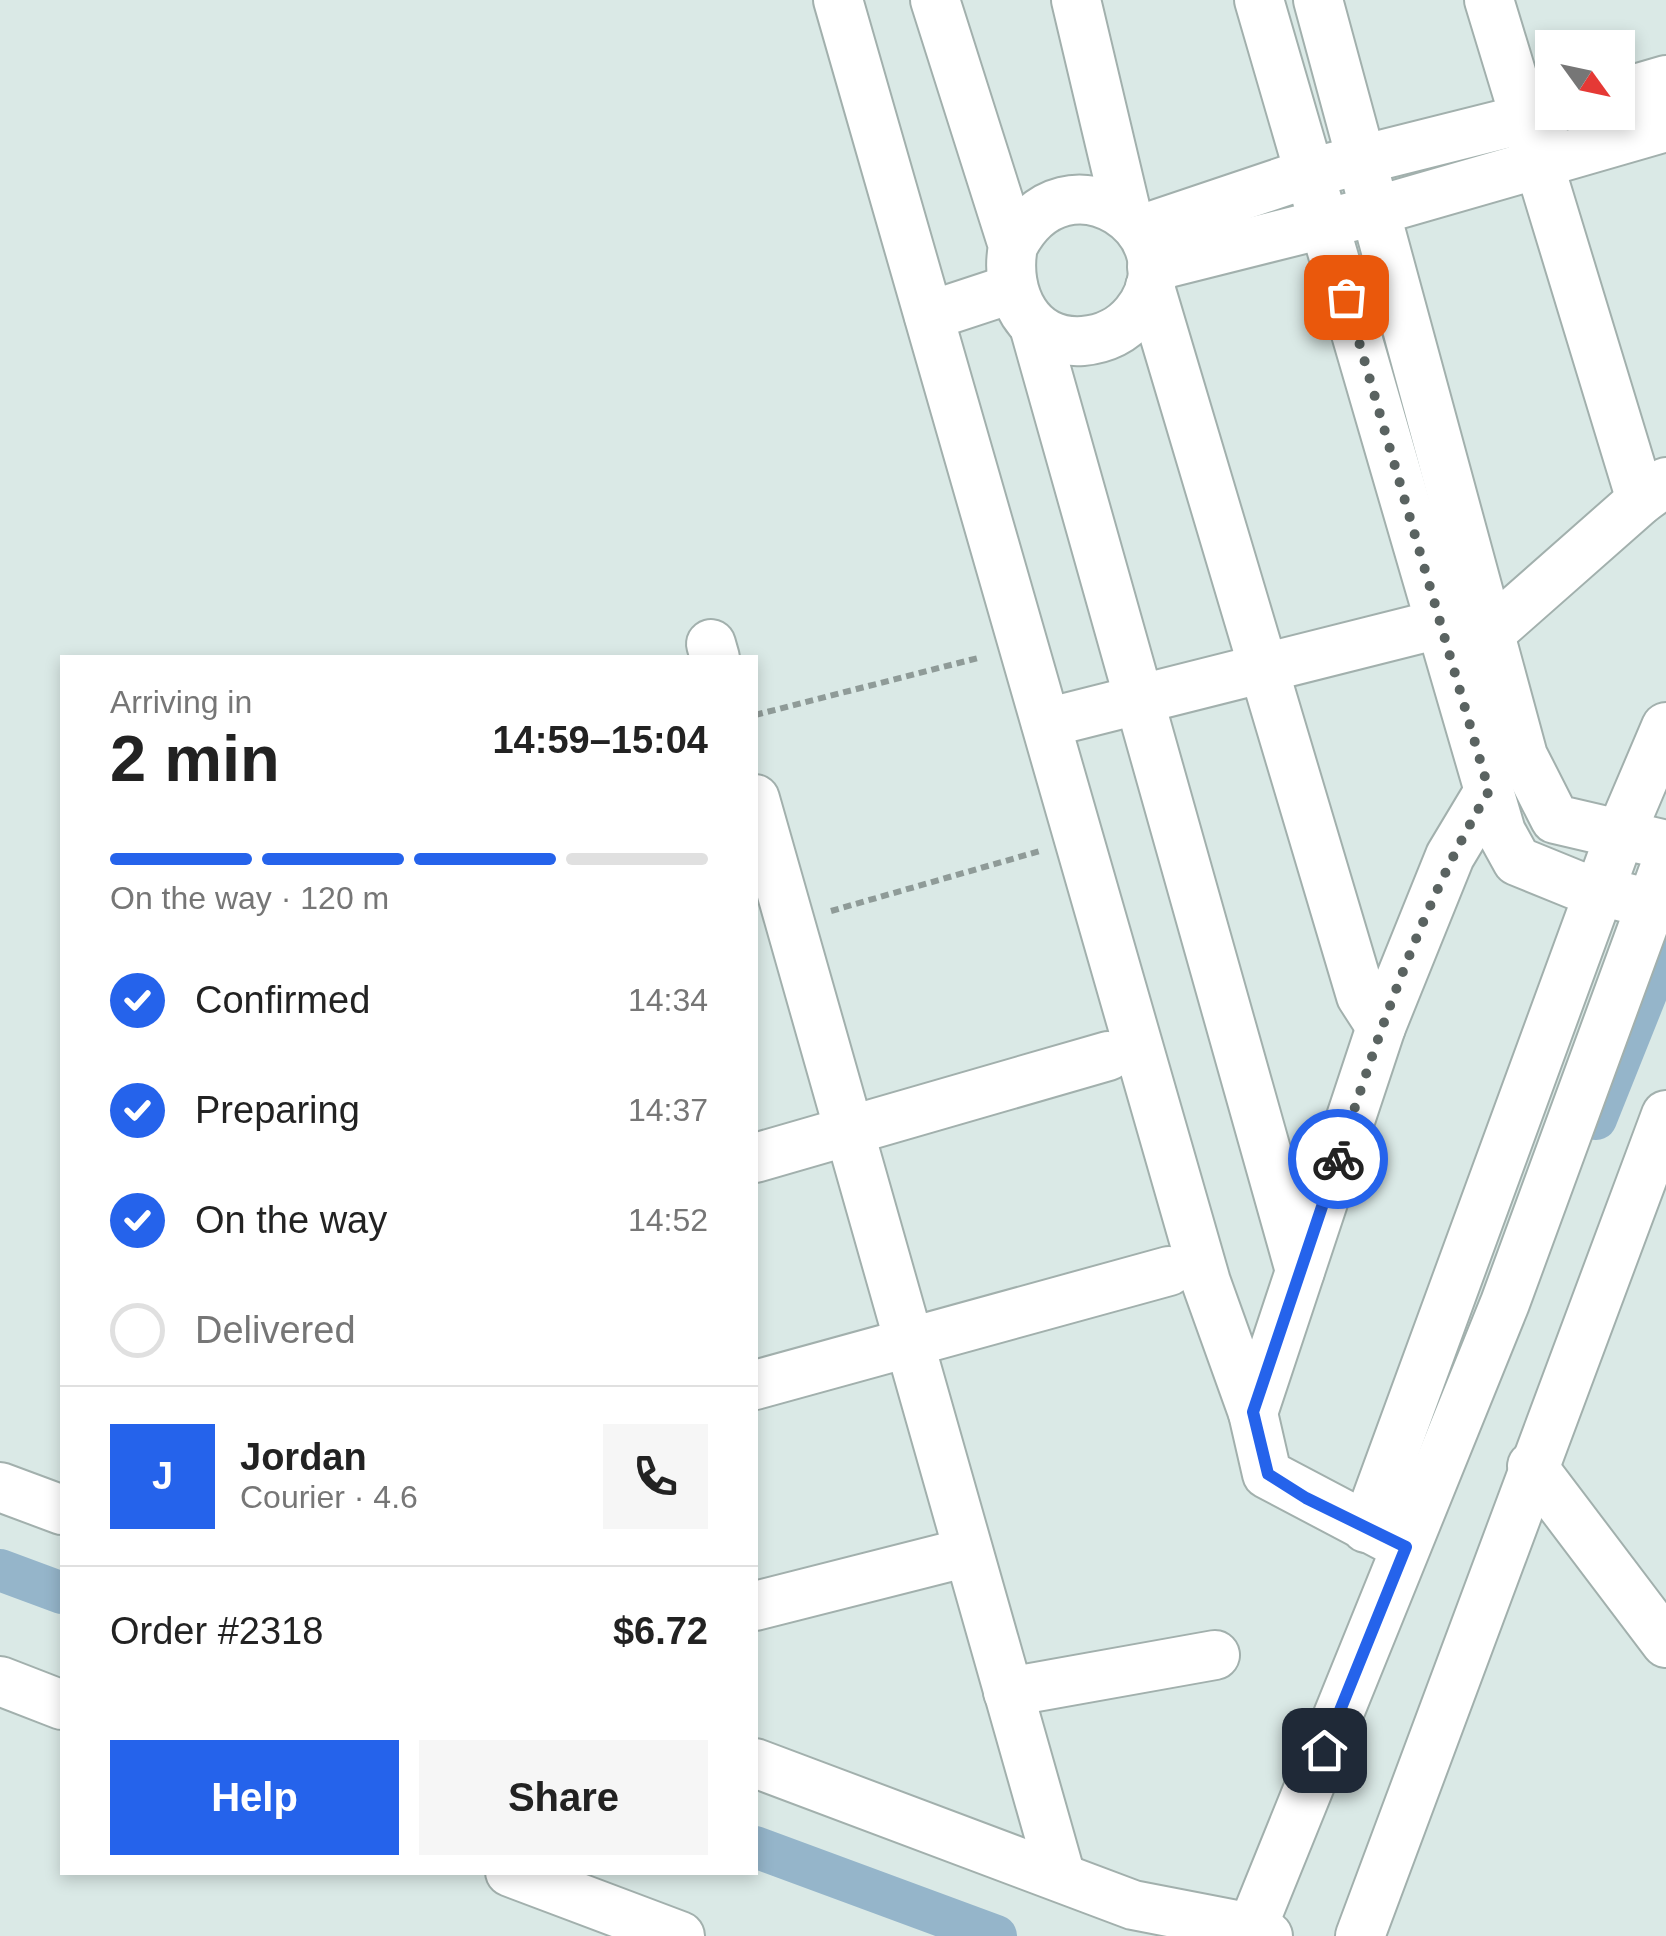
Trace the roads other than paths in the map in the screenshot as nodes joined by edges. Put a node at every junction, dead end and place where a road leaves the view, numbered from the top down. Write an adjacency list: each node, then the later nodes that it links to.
1 (838, 0): 17 (street)
2 (936, 0): 16 (street)
3 (1076, 0): 15 (street)
4 (1258, 0): 12 (street)
5 (1318, 0): 11 (street)
6 (1489, 0): 10 (street)
7 (1666, 80): 8 (street)
8 (1635, 89)
9 (1666, 127): 10 (street)
10 (1538, 131): 11 (street); 13 (street); 18 (street)
11 (1361, 159): 12 (street); 13 (street)
12 (1309, 173): 14 (street); 15 (street)
13 (1375, 211): 14 (street); 20 (street)
14 (1325, 224): 15 (street); 19 (street)
15 (1142, 250): 16 (street); 16 (street); 21 (street)
16 (1019, 287): 17 (street); 22 (street)
17 (929, 316): 23 (street)
18 (1653, 491): 20 (street)
19 (1443, 623): 21 (street); 25 (street)
20 (1489, 634): 27 (street)
21 (1263, 667): 22 (street); 31 (street)
22 (1140, 700): 23 (street); 37 (street)
23 (1046, 723): 40 (street)
24 (1666, 727): 27 (street)
25 (1489, 791): 30 (street); 31 (street)
26 (758, 810): 34 (street)
27 (1620, 835): 28 (street); 30 (street)
28 (1666, 845)
29 (1658, 884): 30 (street); 44 (street)
30 (1602, 892): 44 (street)
31 (1381, 1027): 37 (street)
32 (1108, 1056): 34 (street)
33 (1666, 1115): 41 (street)
34 (849, 1131): 35 (street); 38 (street)
35 (758, 1157)
36 (1169, 1271): 38 (street)
37 (1300, 1271): 40 (street)
38 (909, 1342): 39 (street); 45 (street)
39 (758, 1384)
40 (1253, 1412): 44 (street)
41 (1532, 1466): 47 (street); 58 (street)
42 (0, 1487): 43 (street)
43 (60, 1509)
44 (1386, 1538): 56 (street)
45 (968, 1552): 46 (street); 50 (street)
46 (758, 1605)
47 (1666, 1643)
48 (1214, 1655): 50 (street)
49 (0, 1682): 51 (street)
50 (1008, 1692): 54 (street)
51 (60, 1704)
52 (758, 1763): 54 (street)
53 (516, 1875): 55 (street)
54 (1060, 1878): 56 (street)
55 (602, 1922): 57 (street)
56 (1260, 1932)
57 (680, 1936)
58 (1360, 1936)

